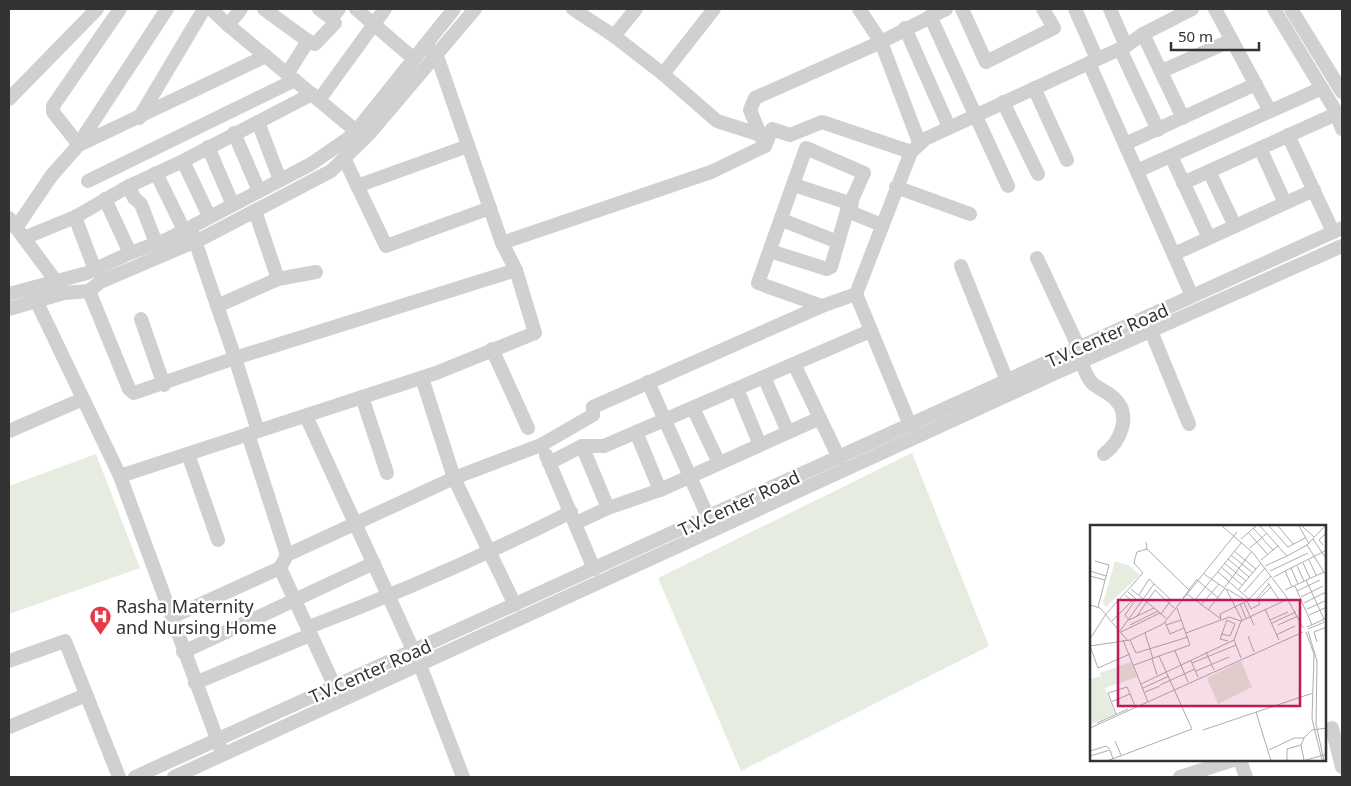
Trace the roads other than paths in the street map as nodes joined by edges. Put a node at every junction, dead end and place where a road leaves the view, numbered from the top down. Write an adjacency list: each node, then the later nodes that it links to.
1 (97, 9): 50 (street)
2 (120, 9): 66 (street)
3 (167, 9): 66 (street)
4 (204, 9): 55 (street)
5 (211, 9): 28 (street)
6 (241, 9): 28 (street)
7 (264, 9): 34 (street)
8 (319, 9): 26 (street)
9 (356, 9): 29 (street)
10 (385, 9): 29 (street)
11 (454, 9): 36 (street)
12 (475, 9): 39 (street)
13 (572, 9): 32 (street)
14 (636, 9): 32 (street)
15 (714, 9): 43 (street)
16 (860, 9): 35 (street)
17 (946, 9): 27 (street)
18 (962, 9): 19 (street)
19 (1044, 9)
20 (1075, 9): 41 (street)
21 (1192, 9): 31 (street)
22 (1215, 9): 33 (street)
23 (1274, 9): 47 (street)
24 (1291, 9): 48 (street)
25 (1115, 10): 37 (street)
26 (335, 13): 34 (street)
27 (930, 16): 30 (street); 54 (street)
28 (228, 25): 38 (street)
29 (373, 25): 40 (street); 49 (street)
30 (905, 28): 35 (street); 58 (street)
31 (1143, 34): 37 (street); 42 (street)
32 (614, 36): 43 (street)
33 (1232, 40): 42 (street); 45 (street)
34 (308, 41): 44 (street)
35 (881, 42): 64 (street); 69 (street)
36 (425, 45): 39 (street); 40 (street)
37 (1123, 48): 41 (street); 60 (street)
38 (266, 56): 44 (street); 55 (street)
39 (437, 56): 67 (street); 72 (street)
40 (414, 59): 61 (street)
41 (1093, 61): 46 (street); 65 (street)
42 (1162, 71): 56 (street)
43 (663, 74): 64 (street)
44 (291, 77): 49 (street); 80 (street)
45 (1256, 84): 52 (street); 56 (street)
46 (1034, 88): 51 (street); 73 (street)
47 (1322, 88): 52 (street); 53 (street)
48 (1342, 92)
49 (316, 97): 57 (street); 61 (street)
50 (9, 99)
51 (1003, 102): 54 (street); 78 (street)
52 (1270, 111): 71 (street)
53 (1336, 114): 59 (street); 63 (street)
54 (976, 115): 58 (street); 85 (street)
55 (138, 118): 66 (street)
56 (1183, 118): 60 (street)
57 (258, 122): 62 (street); 79 (street)
58 (949, 128): 69 (street)
59 (1342, 129)
60 (1158, 130): 65 (street)
61 (356, 131): 79 (street)
62 (234, 133): 68 (street); 88 (street)
63 (1288, 135): 70 (street); 87 (street)
64 (763, 141): 69 (street); 108 (street)
65 (1126, 144): 75 (street)
66 (79, 145): 101 (street)
67 (468, 146): 84 (street); 92 (street)
68 (208, 147): 74 (street); 91 (street)
69 (915, 147): 86 (street)
70 (1260, 148): 76 (street); 90 (street)
71 (1171, 156): 75 (street); 81 (street)
72 (345, 160): 84 (street); 94 (street)
73 (1068, 160)
74 (183, 161): 77 (street); 96 (street)
75 (1137, 171): 112 (street)
76 (1209, 171): 81 (street); 100 (street)
77 (156, 172): 83 (street); 102 (street)
78 (1038, 174)
79 (280, 180): 88 (street)
80 (88, 181)
81 (1183, 183): 104 (street)
82 (794, 185): 93 (street); 93 (street); 98 (street)
83 (129, 186): 89 (street); 107 (street)
84 (357, 186): 92 (street)
85 (1008, 186)
86 (896, 188): 95 (street); 99 (street)
87 (1314, 190): 90 (street); 103 (street)
88 (259, 191): 91 (street)
89 (105, 199): 97 (street); 111 (street)
90 (1285, 203): 100 (street)
91 (233, 205): 96 (street)
92 (490, 208): 108 (street)
93 (850, 208): 99 (street); 106 (street)
94 (256, 211): 105 (street); 118 (street)
95 (970, 214)
96 (209, 216): 102 (street)
97 (75, 217): 101 (street); 115 (street)
98 (782, 220): 106 (street); 110 (street)
99 (882, 225): 122 (street)
100 (1235, 226): 104 (street)
101 (16, 228): 119 (street)
102 (187, 229): 105 (street); 107 (street)
103 (1338, 230): 124 (street, T.V.Center Road)
104 (1209, 238): 112 (street)
105 (197, 241): 120 (street); 125 (street)
106 (838, 242): 110 (street)
107 (156, 243): 111 (street)
108 (502, 243): 116 (street)
109 (1342, 246): 130 (street, T.V.Center Road)
110 (770, 251): 126 (street)
111 (130, 253): 115 (street)
112 (1174, 254): 124 (street)
113 (1037, 258): 132 (street)
114 (961, 266): 137 (street)
115 (95, 270): 119 (street)
116 (516, 270): 131 (street); 133 (street)
117 (316, 272): 118 (street)
118 (278, 279): 125 (street)
119 (60, 287): 120 (street); 123 (street)
120 (89, 290): 139 (street)
121 (9, 294): 123 (street)
122 (856, 294): 126 (street); 129 (street)
123 (33, 295): 127 (street); 142 (street)
124 (1192, 296): 132 (street, T.V.Center Road)
125 (217, 306): 133 (street)
126 (822, 306): 138 (street)
127 (9, 309)
128 (141, 319): 139 (street)
129 (870, 331): 134 (street); 148 (street)
130 (1151, 331): 132 (street, T.V.Center Road); 147 (street)
131 (492, 349): 136 (street); 149 (street)
132 (1080, 355): 137 (street, T.V.Center Road); 158 (street); 185 (street, T.V.Center Road)
133 (235, 358): 139 (street); 151 (street)
134 (794, 364): 135 (street); 145 (street)
135 (764, 377): 140 (street); 153 (street)
136 (422, 378): 141 (street); 165 (street)
137 (1007, 381): 148 (street, T.V.Center Road)
138 (648, 382): 146 (street); 154 (street)
139 (164, 385)
140 (737, 388): 143 (street); 155 (street)
141 (362, 397): 144 (street); 162 (street)
142 (83, 399): 150 (street); 163 (street)
143 (693, 408): 146 (street); 161 (street)
144 (306, 416): 151 (street); 170 (street)
145 (820, 418): 153 (street); 159 (street)
146 (664, 420): 152 (street); 164 (street)
147 (1189, 424)
148 (910, 425): 159 (street, T.V.Center Road)
149 (528, 428)
150 (9, 431)
151 (253, 432): 157 (street); 173 (street)
152 (636, 432): 156 (street); 166 (street)
153 (788, 432): 155 (street)
154 (541, 445): 160 (street); 165 (street)
155 (760, 445): 161 (street)
156 (582, 446): 160 (street); 167 (street)
157 (188, 454): 163 (street); 171 (street)
158 (1104, 454)
159 (838, 458): 169 (street, T.V.Center Road)
160 (549, 462): 168 (street)
161 (719, 463): 164 (street)
162 (387, 473)
163 (120, 476): 180 (street)
164 (690, 476): 166 (street); 169 (street)
165 (454, 478): 170 (street); 172 (street)
166 (660, 490): 167 (street)
167 (608, 508): 168 (street)
168 (573, 517): 172 (street); 176 (street)
169 (708, 517): 176 (street, T.V.Center Road)
170 (355, 524): 173 (street); 174 (street)
171 (218, 540)
172 (490, 553): 177 (street); 179 (street)
173 (287, 555): 175 (street)
174 (374, 563): 177 (street); 178 (street)
175 (280, 568): 178 (street); 180 (street)
176 (594, 569): 179 (street, T.V.Center Road)
177 (388, 597): 181 (street); 183 (street)
178 (293, 599): 181 (street); 182 (street)
179 (515, 605): 183 (street, T.V.Center Road)
180 (172, 617): 182 (street)
181 (310, 631): 186 (street); 187 (street)
182 (183, 652): 186 (street)
183 (413, 652): 185 (street); 187 (street, T.V.Center Road)
184 (9, 661): 188 (street)
185 (420, 665): 192 (street, T.V.Center Road); 199 (street)
186 (195, 683): 191 (street)
187 (335, 687): 191 (street, T.V.Center Road)
188 (86, 695): 190 (street); 196 (street)
189 (1333, 727): 195 (street)
190 (9, 728)
191 (217, 741): 192 (street); 197 (street, T.V.Center Road)
192 (222, 755): 198 (street, T.V.Center Road)
193 (1230, 761): 200 (street)
194 (1240, 761): 201 (street)
195 (1342, 767)
196 (120, 777)
197 (135, 777)
198 (174, 777)
199 (463, 777)
200 (1180, 777)
201 (1246, 777)

